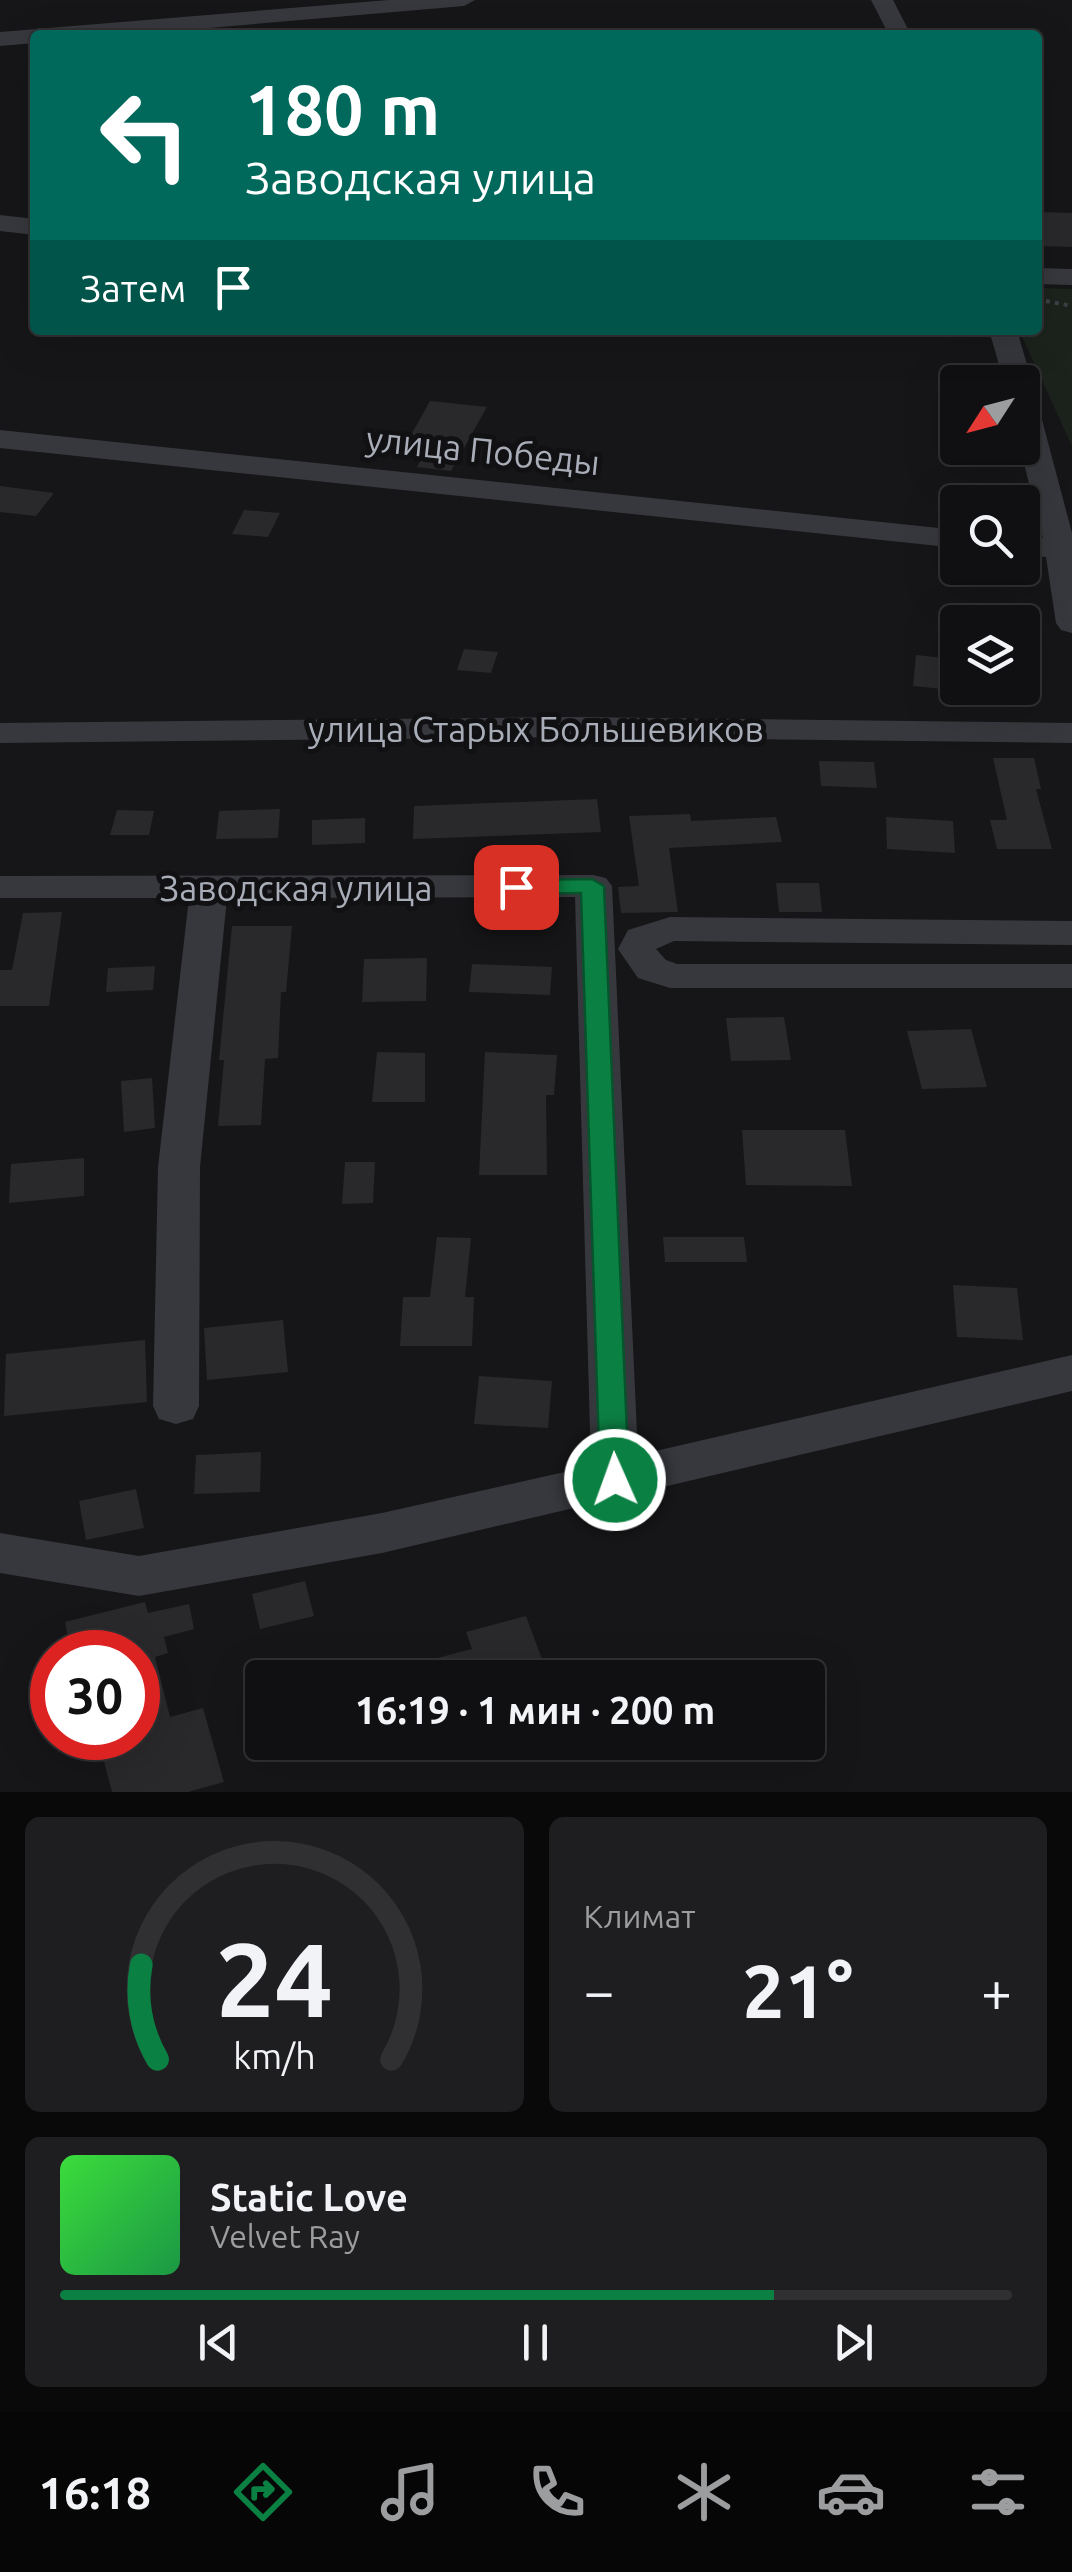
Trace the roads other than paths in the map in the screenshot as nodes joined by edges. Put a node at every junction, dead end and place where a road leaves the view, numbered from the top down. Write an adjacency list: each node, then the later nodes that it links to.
1 (464, 0): 3 (street)
2 (882, 0): 6 (street)
3 (453, 1): 4 (street); 5 (street)
4 (436, 24)
5 (109, 30)
6 (897, 30)
7 (30, 36): 8 (street)
8 (0, 39)
9 (0, 223): 10 (street)
10 (30, 226)
11 (1042, 276): 12 (street)
12 (1072, 277)
13 (1004, 335): 14 (street)
14 (1013, 365)
15 (0, 439): 17 (street, улица Победы)
16 (1040, 458): 19 (street)
17 (940, 537)
18 (1040, 548): 19 (street)
19 (1067, 550): 20 (street)
20 (1072, 623)
21 (0, 733): 22 (street, улица Старых Большевиков)
22 (1072, 733)
23 (0, 887): 24 (street, Заводская улица)
24 (209, 889): 30 (street); 31 (street, Заводская улица)
25 (768, 930): 26 (street); 27 (street); 27 (street)
26 (1072, 933)
27 (773, 975): 28 (street)
28 (1072, 976)
29 (1072, 1373): 31 (street)
30 (176, 1406)
31 (615, 1480): 32 (street)
32 (0, 1553)

